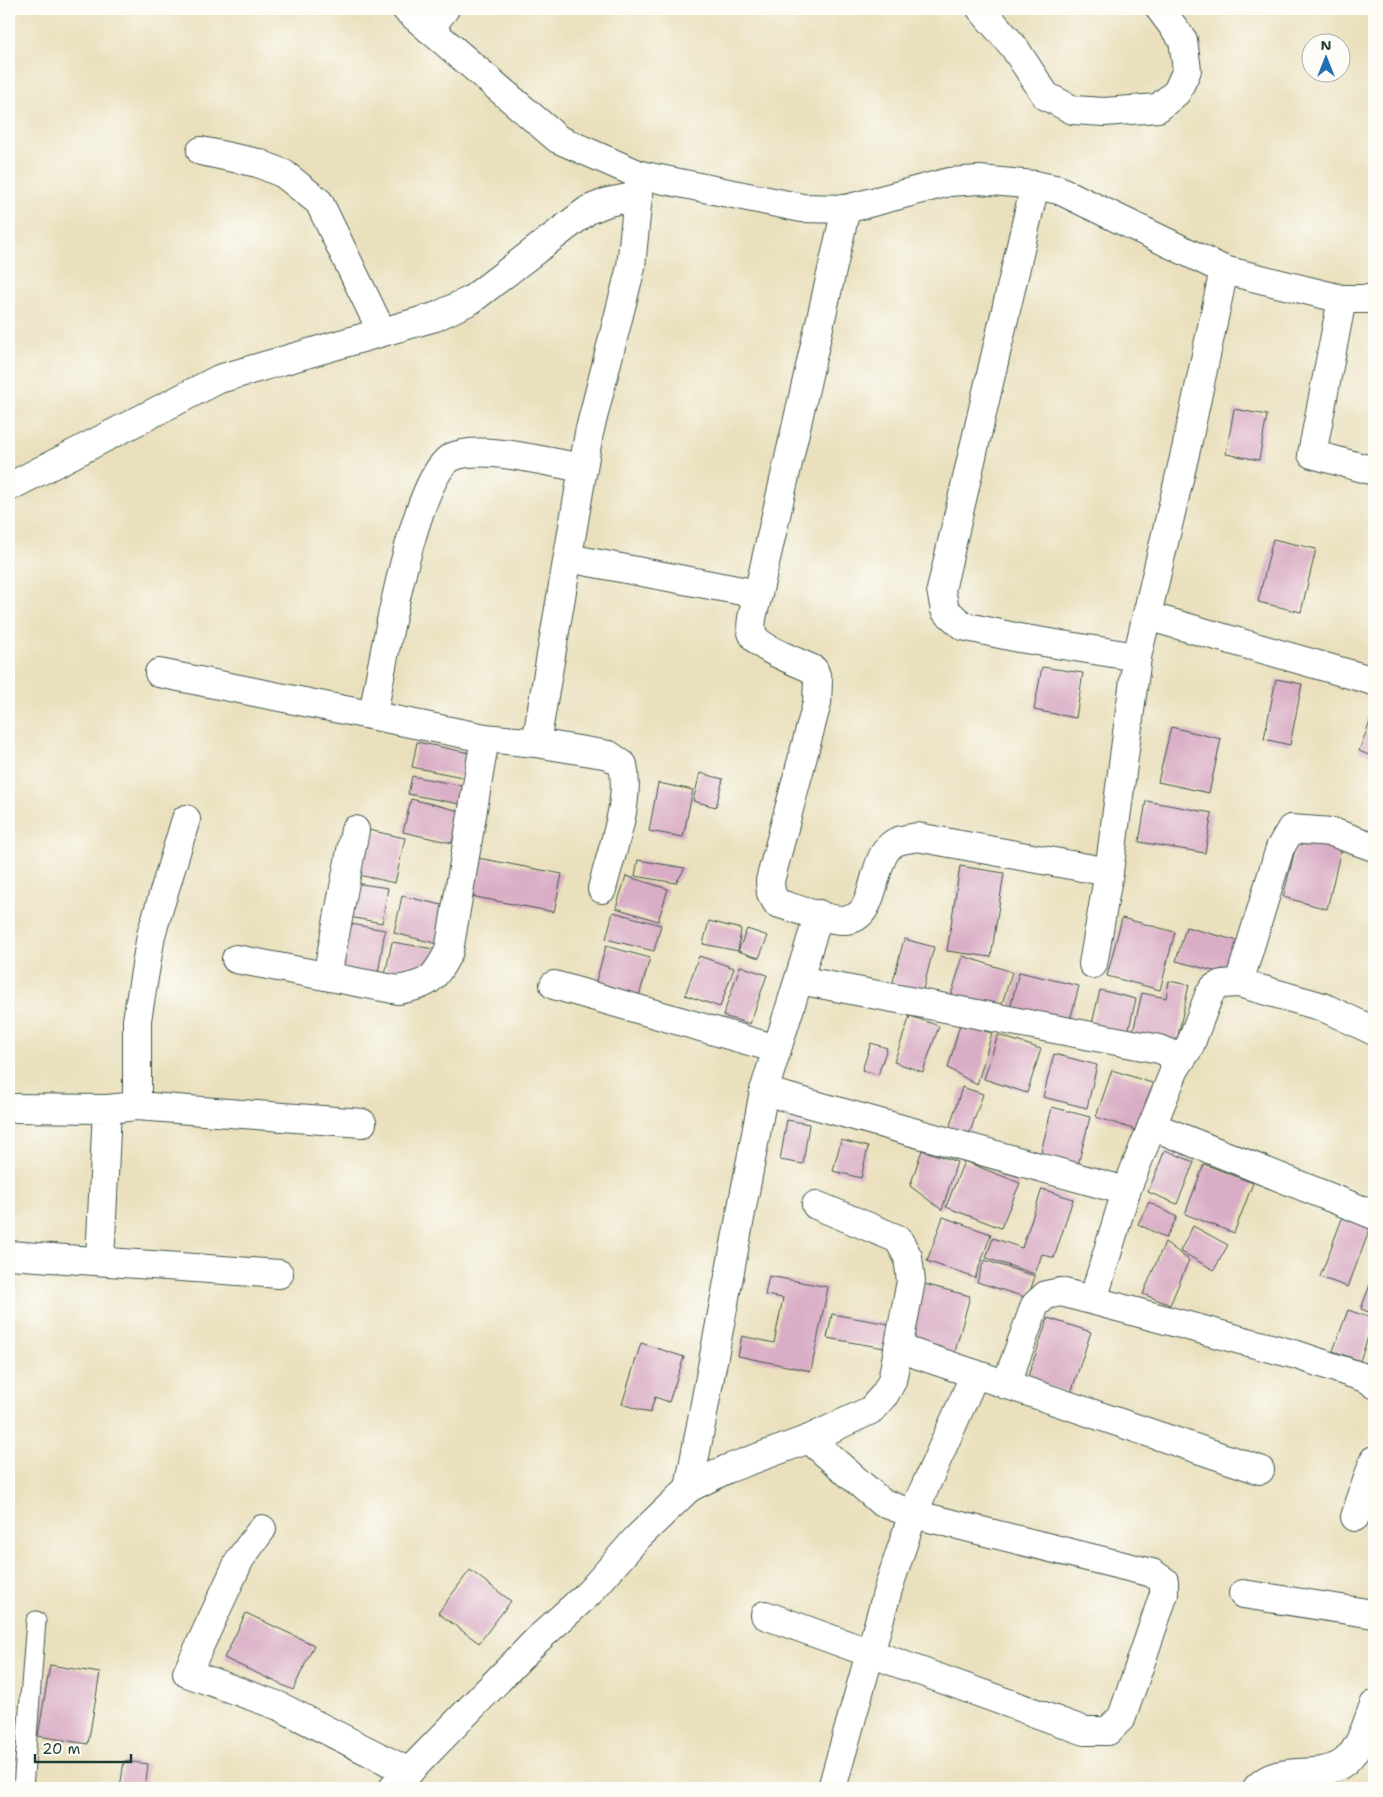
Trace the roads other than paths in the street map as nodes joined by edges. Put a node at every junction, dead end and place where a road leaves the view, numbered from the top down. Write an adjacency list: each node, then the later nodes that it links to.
1 (406, 9): 4 (street)
2 (981, 9): 3 (street)
3 (1160, 9)
4 (437, 19): 7 (street)
5 (201, 151): 12 (street)
6 (1035, 185): 8 (street); 9 (street); 19 (street)
7 (639, 186): 8 (street); 12 (street); 13 (street)
8 (846, 209): 17 (street)
9 (1224, 270): 10 (street); 18 (street)
10 (1342, 300): 11 (street); 14 (street)
11 (1374, 300)
12 (382, 332): 15 (street)
13 (583, 468): 16 (street); 22 (street)
14 (1374, 471)
15 (9, 487)
16 (568, 558): 17 (street); 24 (street)
17 (758, 594): 30 (street)
18 (1147, 616): 19 (street); 21 (street)
19 (1137, 657): 28 (street)
20 (159, 674): 22 (street)
21 (1374, 681)
22 (373, 715): 23 (street)
23 (485, 738): 24 (street); 33 (street)
24 (536, 743): 29 (street)
25 (186, 819): 41 (street)
26 (354, 830): 33 (street)
27 (1374, 847): 35 (street)
28 (1109, 872): 30 (street); 32 (street)
29 (602, 889)
30 (819, 914): 34 (street)
31 (236, 959): 33 (street)
32 (1092, 964)
33 (327, 976)
34 (799, 980): 38 (street); 39 (street)
35 (1239, 983): 37 (street); 39 (street)
36 (554, 986): 38 (street)
37 (1374, 1031)
38 (776, 1049): 40 (street)
39 (1175, 1069): 45 (street)
40 (764, 1091): 46 (street); 60 (street)
41 (137, 1106): 43 (street); 44 (street)
42 (9, 1108): 43 (street)
43 (107, 1108): 50 (street)
44 (362, 1123)
45 (1152, 1126): 46 (street); 48 (street)
46 (1126, 1191): 52 (street)
47 (816, 1205): 53 (street)
48 (1374, 1215)
49 (9, 1255): 50 (street)
50 (100, 1261): 51 (street)
51 (279, 1274)
52 (1094, 1300): 55 (street); 56 (street)
53 (898, 1348): 54 (street); 57 (street)
54 (975, 1374): 56 (street); 61 (street)
55 (1374, 1384)
56 (1006, 1385): 59 (street)
57 (809, 1439): 60 (street); 61 (street)
58 (1374, 1460): 62 (street)
59 (1260, 1470)
60 (689, 1488): 70 (street)
61 (913, 1514): 68 (street); 68 (street)
62 (1355, 1516)
63 (262, 1529): 70 (street)
64 (1243, 1594): 65 (street)
65 (1374, 1614)
66 (765, 1615): 68 (street)
67 (36, 1620): 71 (lane)
68 (870, 1653): 72 (street)
69 (1374, 1705): 73 (street)
70 (401, 1780)
71 (23, 1788)
72 (832, 1788)
73 (1257, 1788)

